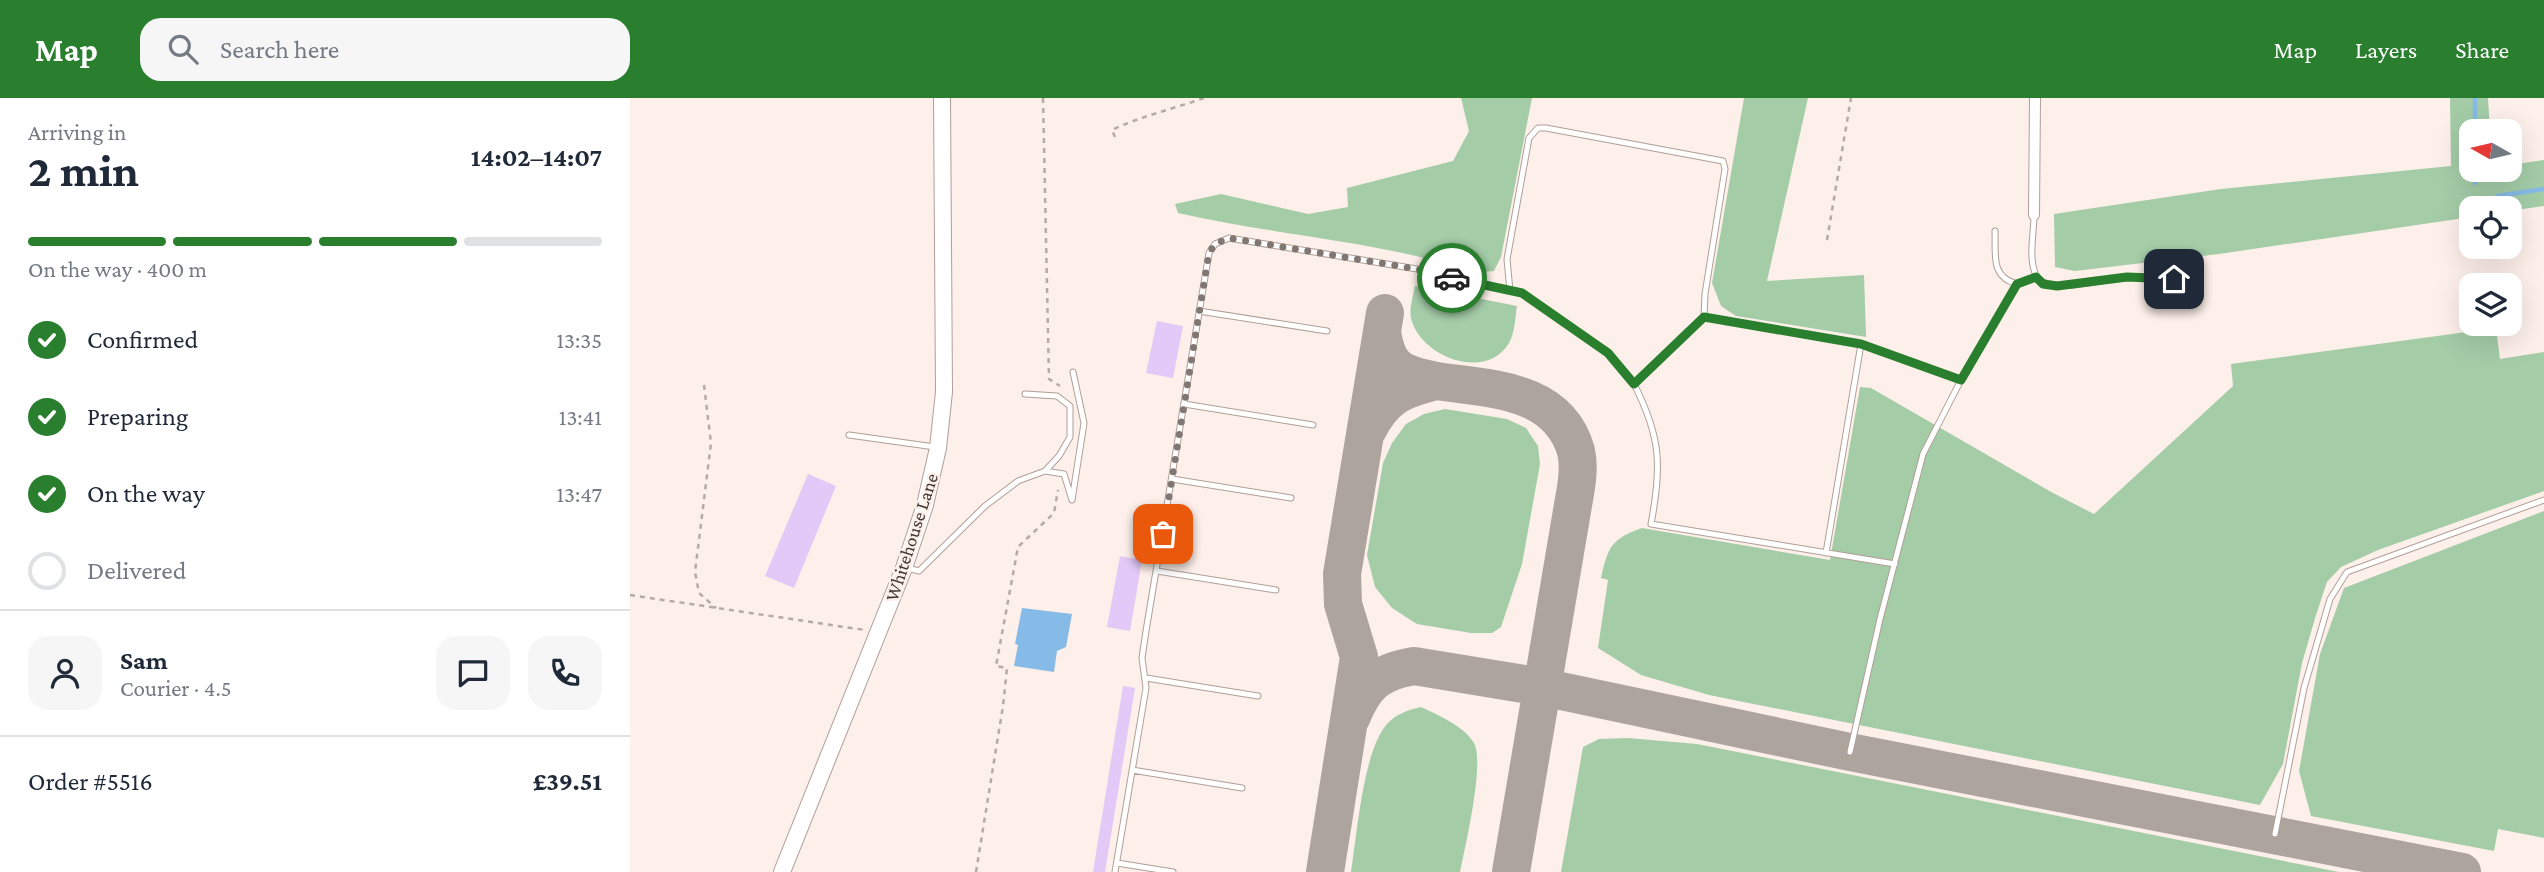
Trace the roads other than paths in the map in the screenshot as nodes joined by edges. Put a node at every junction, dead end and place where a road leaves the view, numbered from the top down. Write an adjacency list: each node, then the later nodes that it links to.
1 (942, 98): 20 (street, Whitehouse Lane)
2 (2035, 98): 3 (street)
3 (2034, 215): 5 (lane)
4 (1995, 230): 7 (lane)
5 (2036, 277): 6 (lane); 7 (lane)
6 (2174, 279)
7 (2017, 284): 14 (lane)
8 (1510, 291): 9 (lane); 10 (lane); 15 (lane)
9 (1199, 311): 11 (lane); 17 (lane)
10 (1704, 317): 12 (lane); 15 (lane)
11 (1327, 331)
12 (1861, 344): 14 (lane); 25 (lane)
13 (1073, 372): 21 (lane)
14 (1961, 380): 26 (lane)
15 (1634, 384): 25 (lane)
16 (1025, 394): 21 (lane)
17 (1184, 404): 18 (lane); 22 (lane)
18 (1313, 425)
19 (849, 435): 20 (lane)
20 (938, 448): 27 (street, Whitehouse Lane)
21 (1045, 471): 27 (lane)
22 (1172, 479): 23 (lane); 28 (lane)
23 (1291, 498)
24 (2544, 500): 35 (lane)
25 (1826, 553): 26 (lane)
26 (1895, 564): 32 (lane)
27 (904, 568): 37 (street, Whitehouse Lane)
28 (1157, 571): 29 (lane); 30 (lane)
29 (1276, 590)
30 (1146, 678): 31 (lane); 33 (lane)
31 (1258, 696)
32 (1850, 752)
33 (1132, 769): 34 (lane); 36 (lane)
34 (1242, 788)
35 (2275, 834)
36 (1117, 863): 38 (lane); 39 (lane)
37 (782, 872)
38 (1115, 872)
39 (1173, 872)

